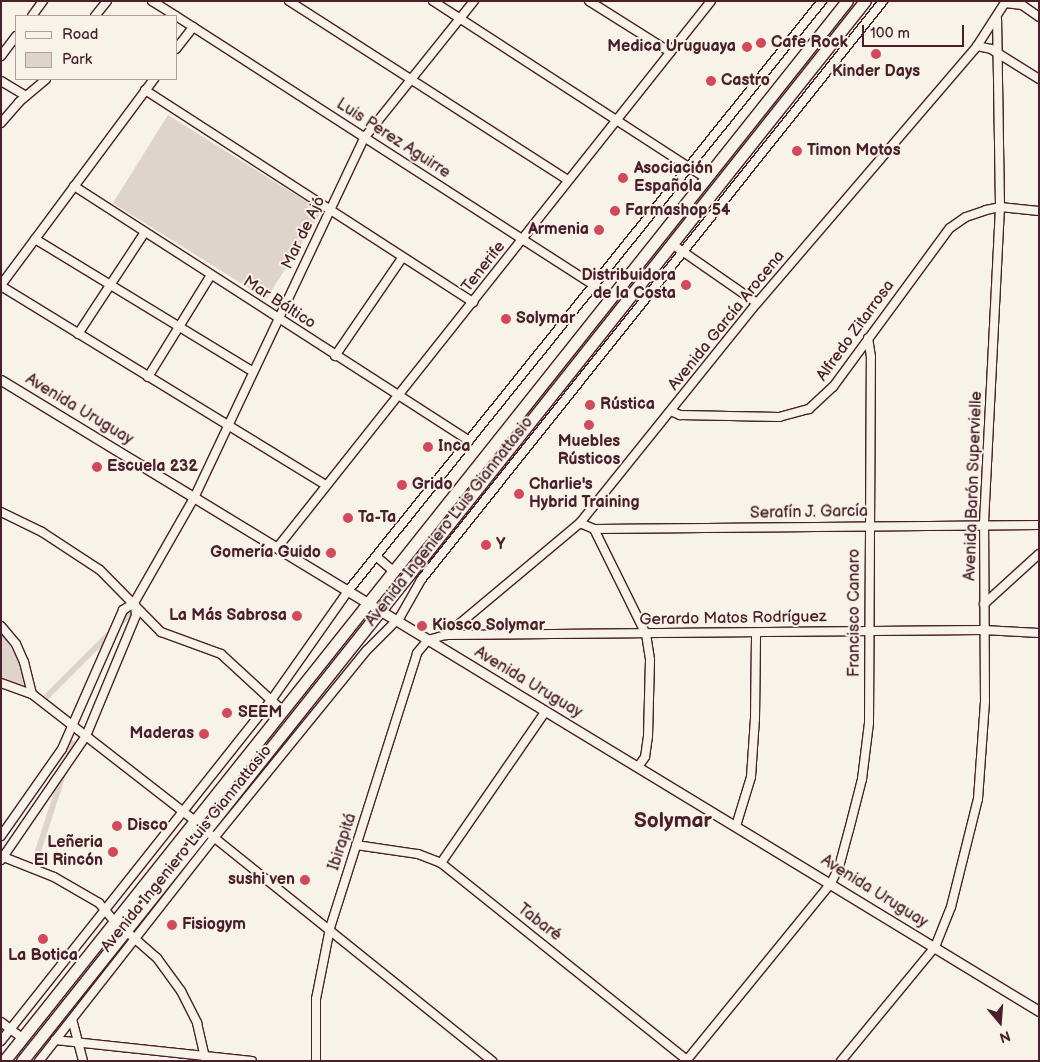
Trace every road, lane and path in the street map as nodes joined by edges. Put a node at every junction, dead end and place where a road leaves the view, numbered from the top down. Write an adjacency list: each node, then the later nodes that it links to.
1 (43, 1): 14 (street)
2 (107, 1): 15 (street)
3 (290, 1): 28 (street)
4 (433, 1): 19 (street)
5 (474, 1): 19 (street, Mar de Ajó)
6 (589, 1): 25 (street)
7 (711, 1): 25 (street, Tenerife)
8 (822, 1): 38 (street, Avenida Ingeniero Luis Giannattasio)
9 (847, 1): 39 (main road, Avenida Ingeniero Luis Giannattasio)
10 (865, 1): 48 (main road, Avenida Ingeniero Luis Giannattasio)
11 (884, 1): 49 (street, Avenida Ingeniero Luis Giannattasio)
12 (157, 2): 16 (street, Luis Perez Aguirre)
13 (1006, 2): 18 (street); 20 (street, Avenida García Arocena)
14 (33, 15)
15 (96, 15)
16 (175, 15)
17 (178, 17): 21 (street, Luis Perez Aguirre)
18 (1039, 18)
19 (461, 19): 28 (street, Mar de Ajó); 35 (street)
20 (997, 19): 24 (street, Avenida García Arocena); 26 (street, Avenida Barón Supervielle)
21 (193, 27): 23 (street); 37 (street, Luis Perez Aguirre)
22 (15, 37): 27 (street)
23 (178, 46)
24 (977, 46): 26 (street); 56 (street, Avenida García Arocena)
25 (670, 52): 35 (street, Tenerife)
26 (997, 52): 29 (street); 42 (street, Avenida Barón Supervielle)
27 (1, 56)
28 (413, 79): 37 (street, Mar de Ajó); 40 (street)
29 (1039, 79)
30 (45, 80): 34 (street)
31 (153, 80): 33 (street)
32 (1, 81): 34 (street)
33 (145, 90): 41 (street); 43 (street)
34 (26, 96): 36 (street)
35 (618, 119): 38 (street); 40 (street, Tenerife)
36 (1, 123)
37 (365, 137): 43 (street, Mar de Ajó); 47 (street, Luis Perez Aguirre)
38 (687, 166): 39 (street); 54 (street, Avenida Ingeniero Luis Giannattasio)
39 (706, 178): 80 (main road, Avenida Ingeniero Luis Giannattasio)
40 (568, 180): 47 (street, Tenerife)
41 (74, 186): 45 (street, Mar Báltico); 46 (street)
42 (1000, 207): 44 (street, Alfredo Zitarrosa); 60 (street, Alfredo Zitarrosa); 73 (street, Avenida Barón Supervielle)
43 (330, 211): 50 (street); 57 (street, Mar de Ajó)
44 (1039, 211)
45 (145, 232): 51 (street, Mar Báltico); 52 (street)
46 (35, 239): 52 (street); 53 (street)
47 (523, 240): 54 (street, Luis Perez Aguirre); 55 (street, Tenerife)
48 (672, 244): 49 (street); 85 (main road, Avenida Ingeniero Luis Giannattasio)
49 (684, 252): 56 (street); 86 (street, Avenida Ingeniero Luis Giannattasio)
50 (402, 258): 55 (street); 61 (street)
51 (211, 275): 57 (street, Mar Báltico); 58 (street)
52 (109, 284): 58 (street); 59 (street)
53 (1, 285): 59 (street)
54 (594, 285): 68 (street, Avenida Ingeniero Luis Giannattasio)
55 (474, 302): 65 (street, Tenerife)
56 (757, 304): 66 (street, Avenida García Arocena)
57 (278, 319): 61 (street, Mar Báltico); 62 (street, Mar de Ajó)
58 (178, 326): 62 (street); 63 (street)
59 (78, 334): 63 (street)
60 (868, 338): 66 (street, Alfredo Zitarrosa); 75 (street, Francisco Canaro)
61 (335, 356): 65 (street, Mar Báltico)
62 (252, 371): 67 (street, Mar de Ajó)
63 (148, 377): 67 (street)
64 (1, 380): 70 (street, Avenida Uruguay)
65 (397, 396): 68 (street, Mar Báltico); 69 (street, Tenerife)
66 (670, 411): 72 (street, Avenida García Arocena)
67 (230, 426): 69 (street); 70 (street, Mar de Ajó)
68 (469, 441): 79 (street, Avenida Ingeniero Luis Giannattasio)
69 (326, 485): 77 (street, Tenerife)
70 (194, 498): 77 (street, Avenida Uruguay); 83 (street, Mar de Ajó)
71 (1, 512): 83 (street)
72 (580, 523): 76 (street, Serafín J. García); 93 (street, Avenida García Arocena)
73 (984, 523): 74 (street, Serafín J. García); 75 (street, Serafín J. García); 84 (street, Avenida Barón Supervielle)
74 (1039, 525)
75 (868, 526): 76 (street, Serafín J. García); 89 (street, Francisco Canaro)
76 (594, 529): 92 (street)
77 (276, 548): 81 (street, Avenida Uruguay)
78 (1039, 554): 84 (street)
79 (377, 558): 80 (street); 81 (street, Avenida Ingeniero Luis Giannattasio)
80 (393, 571): 82 (main road, Avenida Ingeniero Luis Giannattasio)
81 (348, 591): 82 (street, Avenida Uruguay); 97 (street, Avenida Ingeniero Luis Giannattasio)
82 (367, 602): 85 (street, Avenida Uruguay); 98 (main road, Avenida Ingeniero Luis Giannattasio)
83 (134, 603): 97 (street); 100 (street); 101 (street)
84 (984, 604): 88 (street, Avenida Barón Supervielle)
85 (380, 610): 86 (street, Avenida Uruguay); 106 (main road, Avenida Ingeniero Luis Giannattasio)
86 (397, 621): 94 (street, Avenida Uruguay); 108 (street, Avenida Ingeniero Luis Giannattasio)
87 (1, 626): 96 (street)
88 (983, 630): 89 (street, Gerardo Matos Rodríguez); 91 (street, Gerardo Matos Rodríguez); 118 (street, Avenida Barón Supervielle)
89 (869, 631): 90 (street, Gerardo Matos Rodríguez); 112 (street, Francisco Canaro)
90 (756, 633): 92 (street, Gerardo Matos Rodríguez); 105 (street)
91 (1039, 633)
92 (646, 634): 93 (street, Gerardo Matos Rodríguez); 102 (street)
93 (446, 635): 94 (street, Gerardo Matos Rodríguez)
94 (428, 640): 99 (street, Avenida Uruguay); 109 (street, Ibirapitá)
95 (1, 683): 96 (street)
96 (32, 694): 100 (street)
97 (270, 702): 98 (street); 103 (street, Avenida Ingeniero Luis Giannattasio)
98 (282, 710): 104 (main road, Avenida Ingeniero Luis Giannattasio)
99 (545, 712): 102 (street, Avenida Uruguay); 111 (street)
100 (74, 727): 101 (street); 107 (street)
101 (86, 736): 103 (street); 110 (street)
102 (638, 768): 105 (street, Avenida Uruguay)
103 (183, 812): 104 (street); 113 (street, Avenida Ingeniero Luis Giannattasio)
104 (194, 820): 114 (main road, Avenida Ingeniero Luis Giannattasio)
105 (736, 826): 112 (street, Avenida Uruguay)
106 (205, 830): 108 (street); 116 (main road, Avenida Ingeniero Luis Giannattasio)
107 (1, 836)
108 (214, 838): 115 (street); 117 (street, Avenida Ingeniero Luis Giannattasio)
109 (356, 845): 111 (street, Tabaré); 115 (street, Ibirapitá)
110 (2, 858): 113 (street)
111 (441, 864): 128 (street, Tabaré)
112 (831, 883): 118 (street, Avenida Uruguay); 128 (street, Francisco Canaro)
113 (106, 910): 114 (street); 122 (street, Avenida Ingeniero Luis Giannattasio)
114 (114, 921): 123 (main road, Avenida Ingeniero Luis Giannattasio)
115 (330, 928): 134 (street, Ibirapitá); 135 (street)
116 (126, 931): 117 (street); 130 (main road, Avenida Ingeniero Luis Giannattasio)
117 (137, 937): 120 (street, Avenida Ingeniero Luis Giannattasio); 127 (street)
118 (935, 948): 119 (street, Avenida Uruguay); 136 (street, Avenida Barón Supervielle)
119 (1039, 1011)
120 (72, 1019): 124 (street, Avenida Ingeniero Luis Giannattasio); 126 (street)
121 (1, 1022): 122 (street)
122 (11, 1030): 123 (street); 125 (street, Avenida Ingeniero Luis Giannattasio)
123 (22, 1038): 129 (main road, Avenida Ingeniero Luis Giannattasio)
124 (55, 1040): 126 (street); 131 (street, Avenida Ingeniero Luis Giannattasio)
125 (1, 1041)
126 (80, 1045): 127 (street); 132 (street)
127 (206, 1059): 133 (street)
128 (686, 1060)
129 (4, 1061)
130 (22, 1061)
131 (39, 1061)
132 (83, 1061)
133 (252, 1061)
134 (316, 1061)
135 (492, 1061)
136 (842, 1061)

